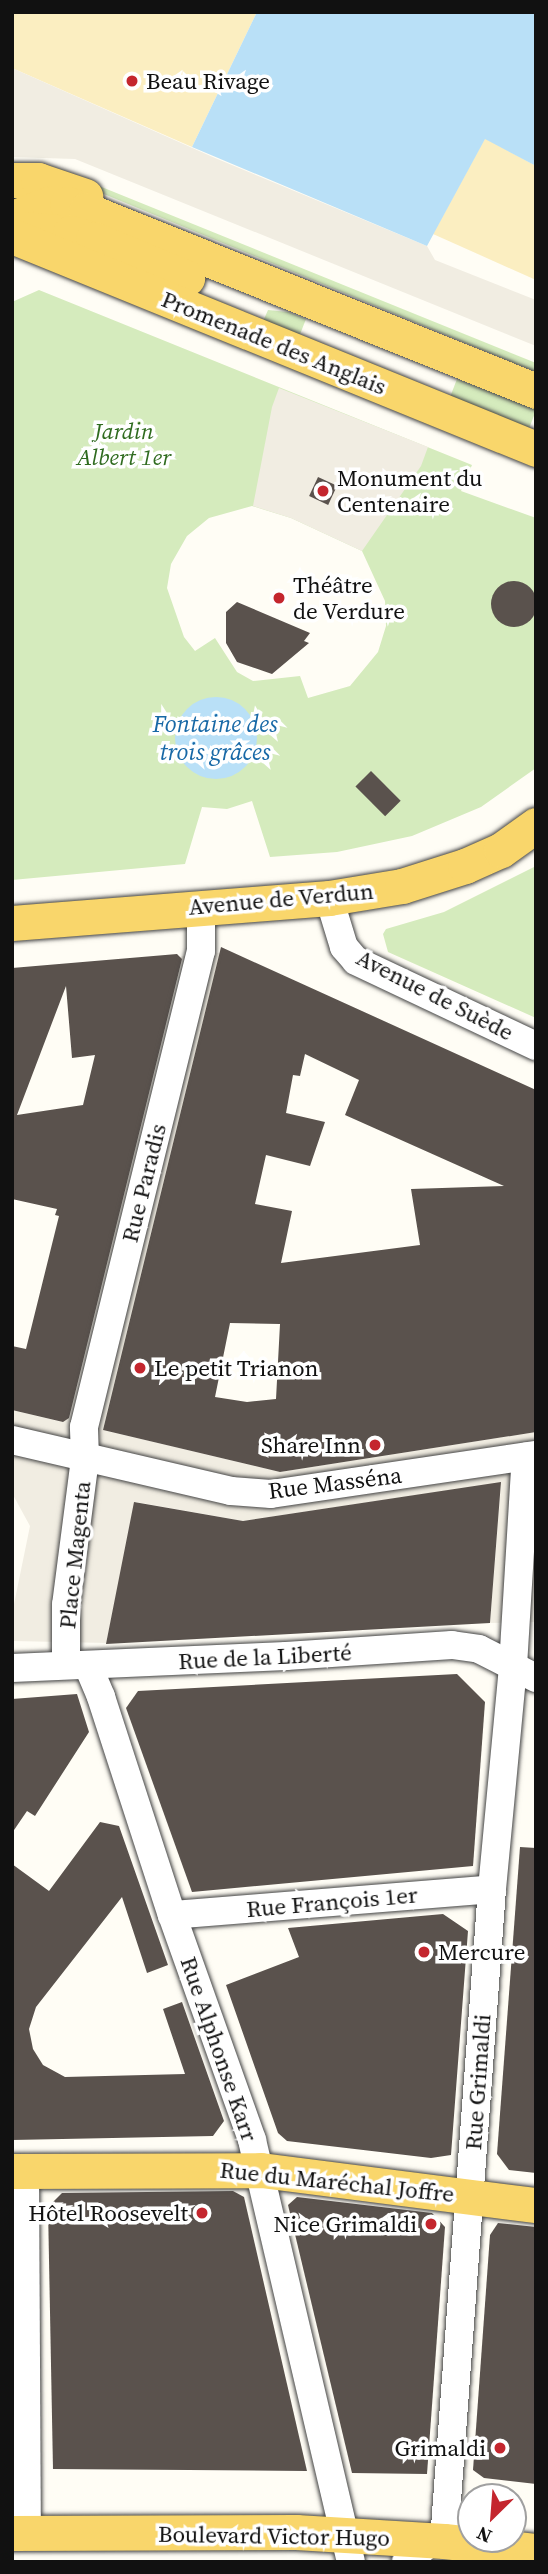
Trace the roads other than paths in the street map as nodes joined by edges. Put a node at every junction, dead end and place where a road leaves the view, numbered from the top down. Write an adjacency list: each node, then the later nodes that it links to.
1 (12, 180): 4 (main road)
2 (12, 218): 4 (main road, Promenade des Anglais)
3 (12, 229): 6 (main road, Promenade des Anglais)
4 (134, 230): 6 (main road, Promenade des Anglais)
5 (12, 236): 8 (main road, Promenade des Anglais)
6 (330, 307): 7 (main road, Promenade des Anglais)
7 (536, 391)
8 (536, 449)
9 (536, 825): 10 (main road, Avenue de Verdun)
10 (329, 898): 11 (main road, Avenue de Verdun); 13 (street, Avenue de Suède)
11 (201, 907): 12 (main road, Avenue de Verdun); 16 (street, Rue Paradis)
12 (12, 923)
13 (536, 1046)
14 (12, 1440): 16 (street, Rue Masséna)
15 (531, 1456): 16 (street, Rue Masséna); 19 (street, Rue Grimaldi)
16 (85, 1458): 17 (street, Place Magenta)
17 (77, 1659): 18 (street, Rue de la Liberté); 19 (street, Rue de la Liberté); 21 (street, Rue Alphonse Karr)
18 (12, 1668)
19 (525, 1672): 20 (street, Rue Grimaldi)
20 (492, 1889): 21 (street, Rue François 1er); 24 (street, Rue Grimaldi)
21 (172, 1915): 22 (street, Rue Alphonse Karr)
22 (261, 2170): 23 (main road, Rue du Maréchal Joffre); 24 (main road, Rue du Maréchal Joffre); 28 (street, Rue Alphonse Karr)
23 (18, 2171): 26 (street)
24 (469, 2196): 25 (main road, Rue du Maréchal Joffre); 27 (street, Rue Grimaldi)
25 (536, 2205)
26 (20, 2532): 28 (main road, Boulevard Victor Hugo)
27 (427, 2548): 28 (main road, Boulevard Victor Hugo); 29 (main road, Boulevard Victor Hugo)
28 (348, 2549)
29 (536, 2551)

